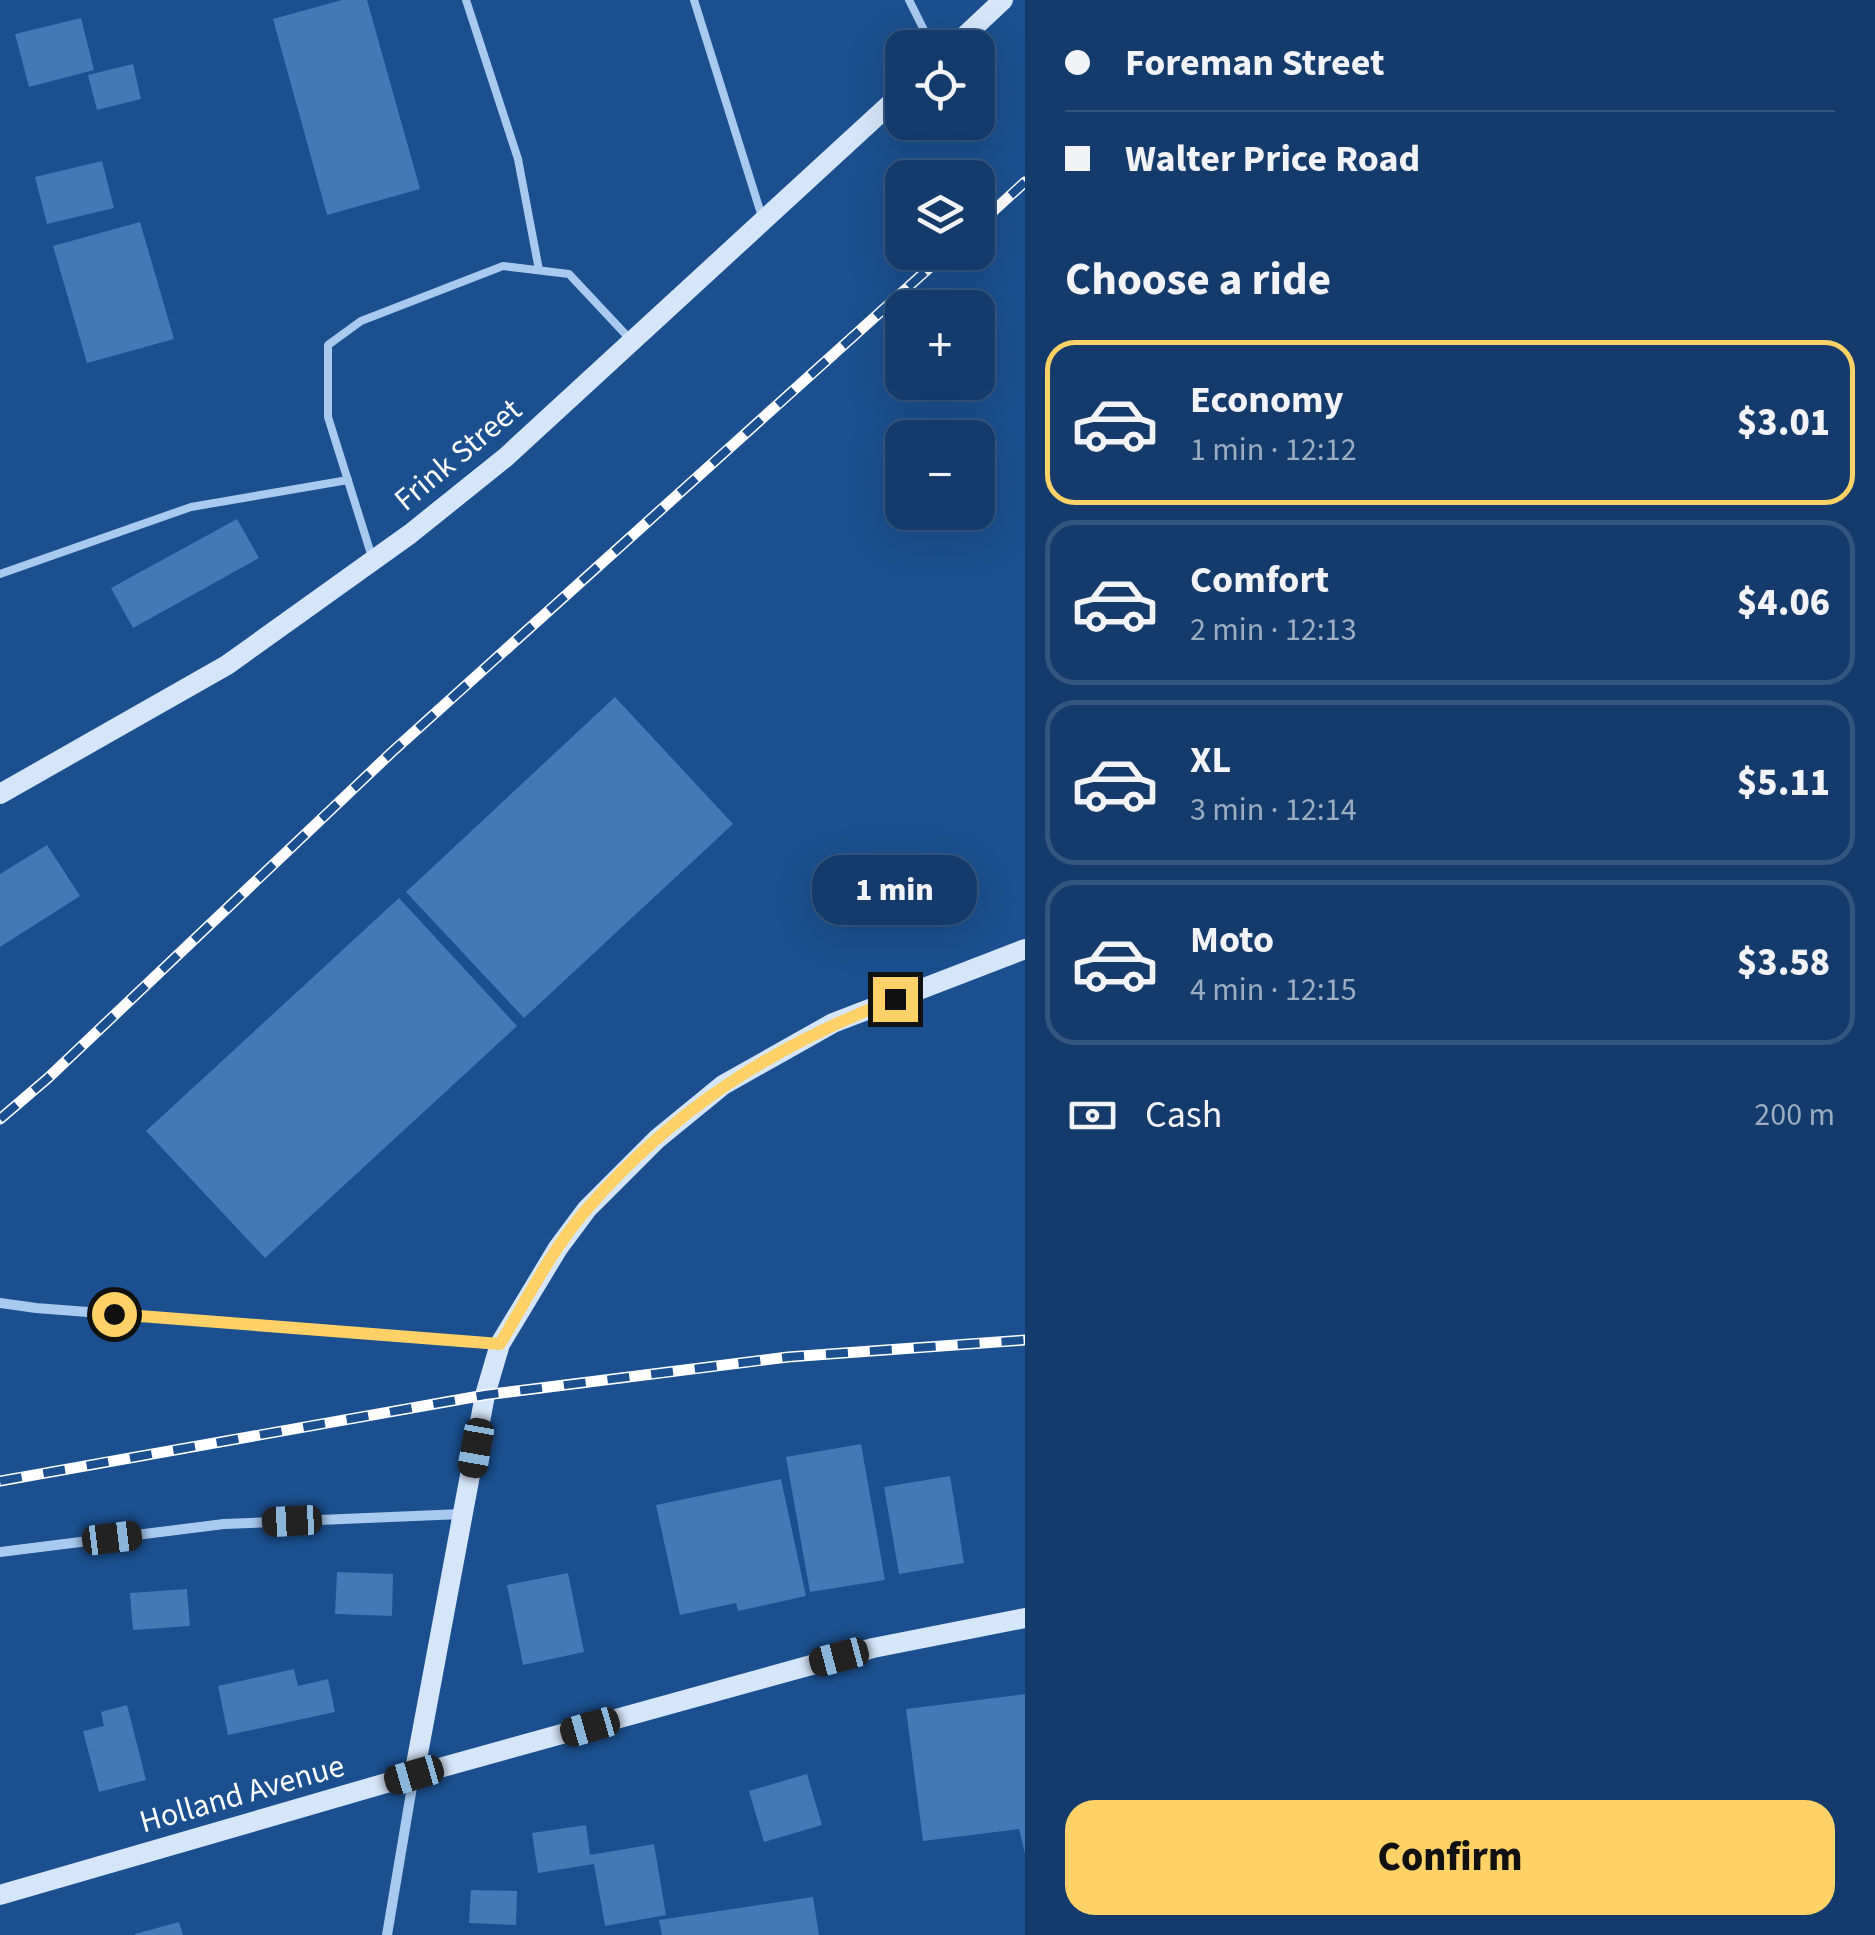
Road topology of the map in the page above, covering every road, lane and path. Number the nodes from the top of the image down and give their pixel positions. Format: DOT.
graph roads {
  1 [pos="466,0"];
  2 [pos="694,0"];
  3 [pos="909,0"];
  4 [pos="1003,0"];
  5 [pos="924,30"];
  6 [pos="971,30"];
  7 [pos="885,109"];
  8 [pos="763,221"];
  9 [pos="539,270"];
  10 [pos="632,341"];
  11 [pos="348,480"];
  12 [pos="374,560"];
  13 [pos="0,574"];
  14 [pos="0,794"];
  15 [pos="1025,949"];
  16 [pos="0,1303"];
  17 [pos="500,1344"];
  18 [pos="464,1514"];
  19 [pos="0,1552"];
  20 [pos="1025,1618"];
  21 [pos="414,1775"];
  22 [pos="0,1895"];
  23 [pos="387,1935"];
  1 -- 9 [label="lane"];
  2 -- 8 [label="lane"];
  3 -- 5 [label="lane"];
  4 -- 6 [label="street"];
  7 -- 8 [label="street, Frink Street"];
  8 -- 10 [label="street, Frink Street"];
  9 -- 10 [label="lane"];
  9 -- 11 [label="lane"];
  10 -- 12 [label="street, Frink Street"];
  11 -- 12 [label="lane"];
  11 -- 13 [label="lane"];
  12 -- 14 [label="street, Frink Street"];
  15 -- 17 [label="street"];
  16 -- 17 [label="street"];
  17 -- 18 [label="street"];
  18 -- 19 [label="street"];
  18 -- 21 [label="street"];
  20 -- 21 [label="street, Holland Avenue"];
  21 -- 22 [label="street, Holland Avenue"];
  21 -- 23 [label="street"];
}
